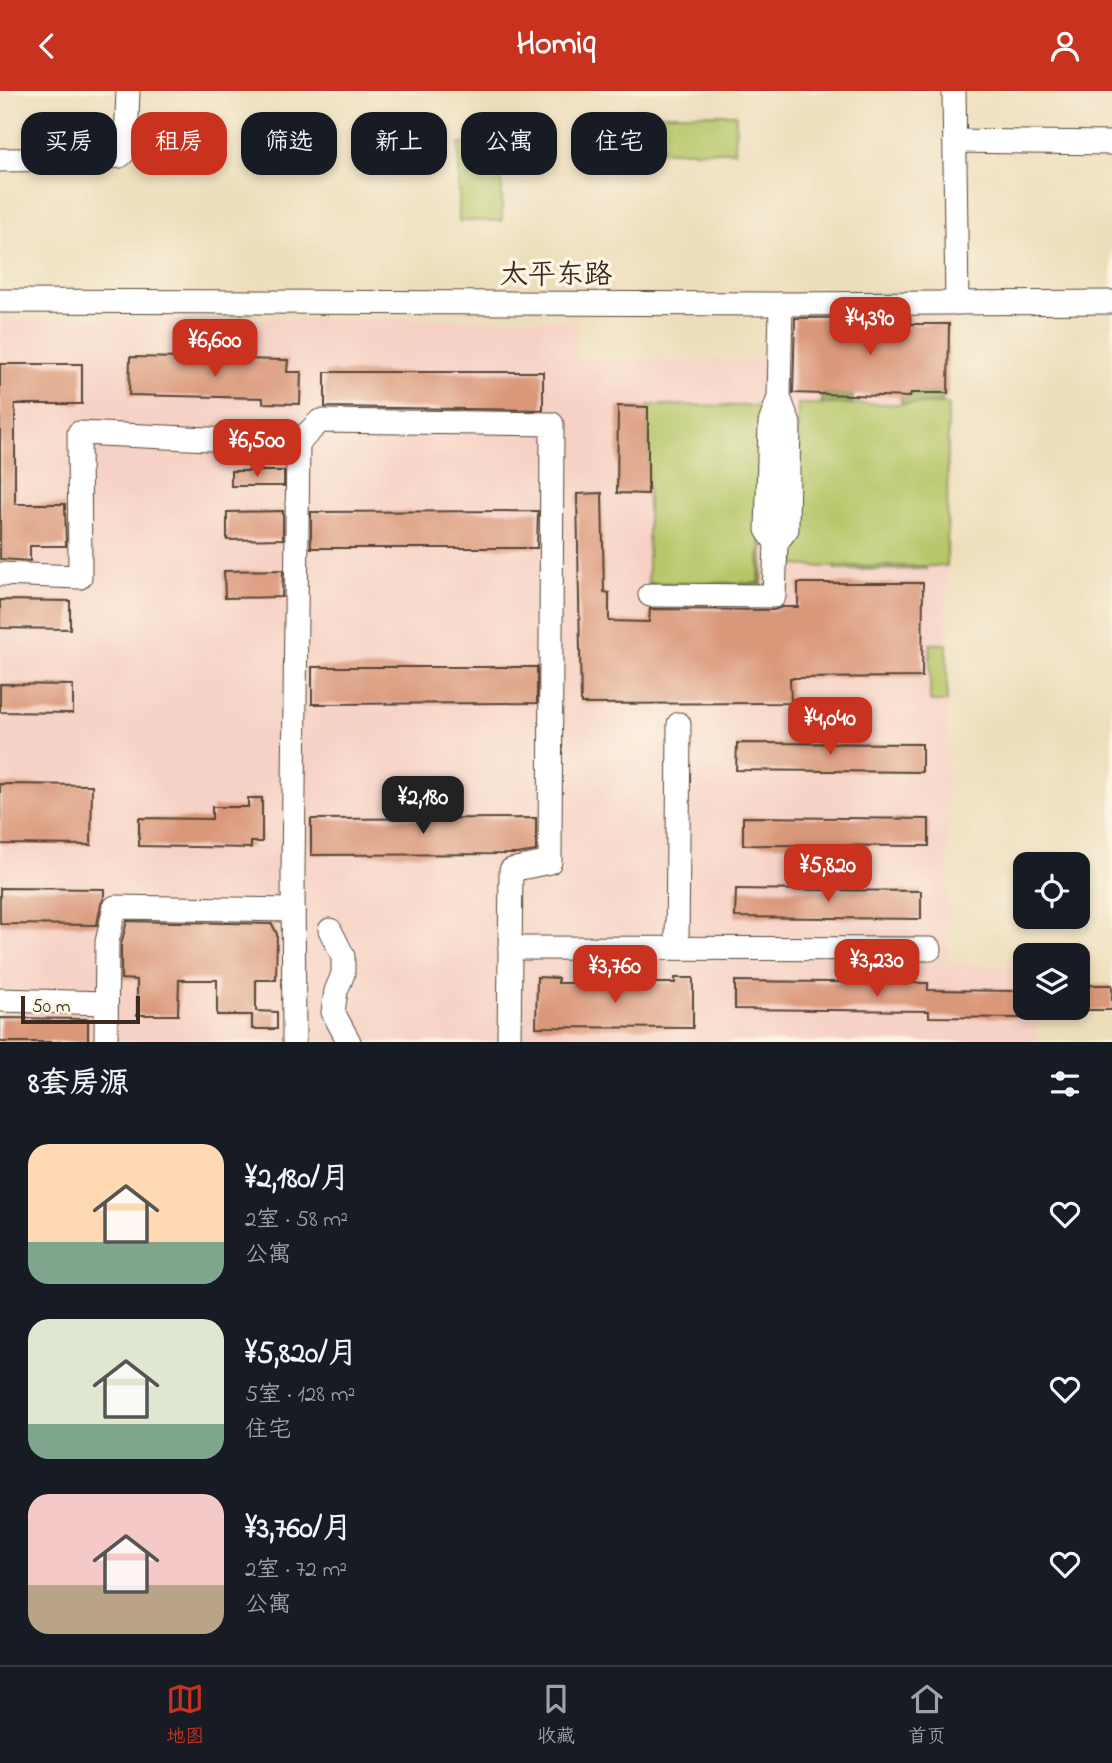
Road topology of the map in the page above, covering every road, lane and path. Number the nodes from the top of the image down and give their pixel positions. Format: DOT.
graph roads {
  1 [pos="128,91"];
  2 [pos="954,91"];
  3 [pos="955,141"];
  4 [pos="1112,143"];
  5 [pos="0,160"];
  6 [pos="0,300"];
  7 [pos="1112,302"];
  8 [pos="957,303"];
  9 [pos="781,304"];
  10 [pos="299,443"];
  11 [pos="0,574"];
  12 [pos="650,595"];
  13 [pos="679,724"];
  14 [pos="293,909"];
  15 [pos="330,930"];
  16 [pos="510,948"];
  17 [pos="677,948"];
  18 [pos="930,949"];
  19 [pos="0,1000"];
  20 [pos="106,1003"];
  21 [pos="106,1042"];
  22 [pos="294,1042"];
  23 [pos="349,1042"];
  24 [pos="509,1042"];
  1 -- 5 [label="street"];
  2 -- 3 [label="street"];
  3 -- 4 [label="street"];
  3 -- 8 [label="street"];
  6 -- 9 [label="street, 太平东路"];
  7 -- 8 [label="street, 太平东路"];
  8 -- 9 [label="street, 太平东路"];
  9 -- 12 [label="street"];
  10 -- 11 [label="street"];
  10 -- 14 [label="street"];
  10 -- 16 [label="street"];
  13 -- 17 [label="street"];
  14 -- 20 [label="street"];
  14 -- 22 [label="street"];
  15 -- 23 [label="street"];
  16 -- 17 [label="street"];
  16 -- 24 [label="street"];
  17 -- 18 [label="street"];
  19 -- 20 [label="street"];
  20 -- 21 [label="street"];
}
